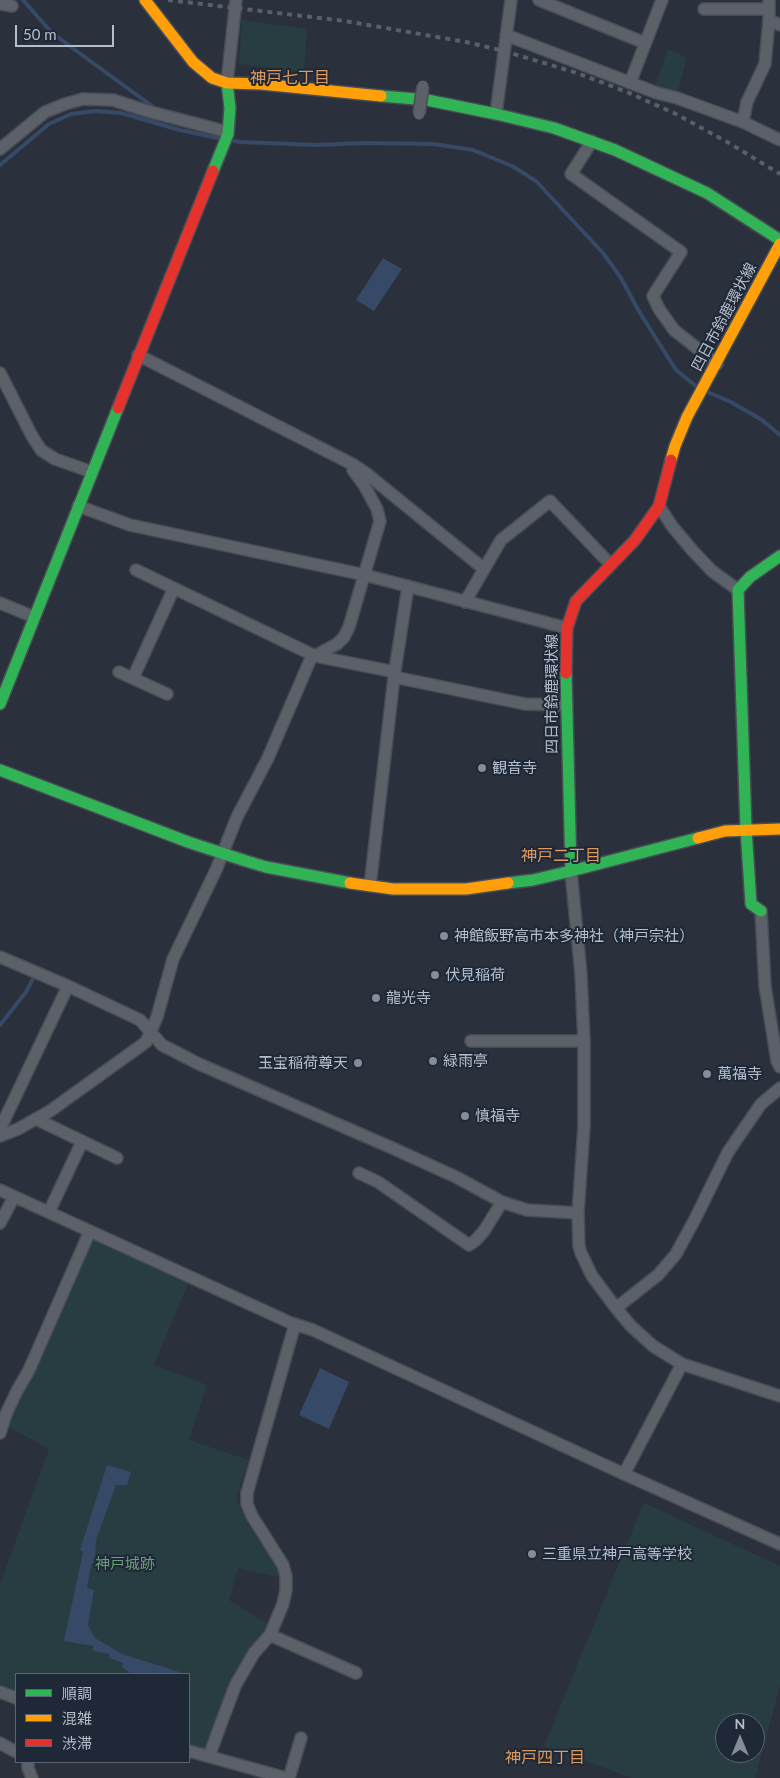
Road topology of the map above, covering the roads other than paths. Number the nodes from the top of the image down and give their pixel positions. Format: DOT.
graph roads {
  1 [pos="145,0"];
  2 [pos="236,0"];
  3 [pos="511,0"];
  4 [pos="539,0"];
  5 [pos="662,0"];
  6 [pos="0,4"];
  7 [pos="12,6"];
  8 [pos="704,9"];
  9 [pos="769,10"];
  10 [pos="780,25"];
  11 [pos="506,35"];
  12 [pos="645,43"];
  13 [pos="227,83"];
  14 [pos="630,83"];
  15 [pos="423,86"];
  16 [pos="419,114"];
  17 [pos="496,114"];
  18 [pos="743,122"];
  19 [pos="228,133"];
  20 [pos="780,140"];
  21 [pos="592,141"];
  22 [pos="0,149"];
  23 [pos="780,240"];
  24 [pos="780,244"];
  25 [pos="138,355"];
  26 [pos="714,369"];
  27 [pos="0,374"];
  28 [pos="354,465"];
  29 [pos="92,472"];
  30 [pos="78,506"];
  31 [pos="659,506"];
  32 [pos="780,556"];
  33 [pos="610,564"];
  34 [pos="484,569"];
  35 [pos="136,570"];
  36 [pos="365,576"];
  37 [pos="408,586"];
  38 [pos="174,588"];
  39 [pos="738,590"];
  40 [pos="465,602"];
  41 [pos="0,603"];
  42 [pos="34,617"];
  43 [pos="566,628"];
  44 [pos="314,656"];
  45 [pos="119,672"];
  46 [pos="394,674"];
  47 [pos="133,678"];
  48 [pos="167,694"];
  49 [pos="0,704"];
  50 [pos="567,705"];
  51 [pos="0,770"];
  52 [pos="780,829"];
  53 [pos="746,830"];
  54 [pos="223,853"];
  55 [pos="571,871"];
  56 [pos="370,886"];
  57 [pos="0,957"];
  58 [pos="68,986"];
  59 [pos="774,1008"];
  60 [pos="150,1033"];
  61 [pos="471,1041"];
  62 [pos="584,1041"];
  63 [pos="780,1067"];
  64 [pos="780,1088"];
  65 [pos="36,1119"];
  66 [pos="0,1129"];
  67 [pos="0,1136"];
  68 [pos="82,1142"];
  69 [pos="117,1158"];
  70 [pos="359,1173"];
  71 [pos="0,1190"];
  72 [pos="14,1196"];
  73 [pos="502,1202"];
  74 [pos="50,1212"];
  75 [pos="578,1214"];
  76 [pos="0,1223"];
  77 [pos="90,1231"];
  78 [pos="616,1308"];
  79 [pos="295,1324"];
  80 [pos="682,1364"];
  81 [pos="780,1396"];
  82 [pos="0,1433"];
  83 [pos="624,1474"];
  84 [pos="780,1544"];
  85 [pos="270,1635"];
  86 [pos="356,1673"];
  87 [pos="0,1692"];
  88 [pos="15,1698"];
  89 [pos="301,1738"];
  90 [pos="0,1743"];
  91 [pos="15,1751"];
  92 [pos="190,1751"];
  93 [pos="209,1756"];
  94 [pos="287,1778"];
  1 -- 13 [label="street"];
  2 -- 13 [label="street"];
  3 -- 11 [label="street"];
  4 -- 12 [label="street"];
  5 -- 12 [label="street"];
  6 -- 7 [label="street"];
  8 -- 9 [label="street"];
  9 -- 10 [label="street"];
  9 -- 18 [label="street"];
  11 -- 14 [label="street"];
  11 -- 17 [label="street"];
  12 -- 14 [label="street"];
  13 -- 17 [label="street"];
  13 -- 19 [label="street"];
  14 -- 18 [label="street"];
  15 -- 16 [label="street, bridge"];
  17 -- 21 [label="street"];
  18 -- 20 [label="street"];
  19 -- 22 [label="street"];
  19 -- 25 [label="street"];
  21 -- 23 [label="street"];
  21 -- 26 [label="street"];
  24 -- 26 [label="street, 四日市鈴鹿環状線"];
  25 -- 28 [label="street"];
  25 -- 29 [label="street"];
  26 -- 31 [label="street, 四日市鈴鹿環状線"];
  27 -- 29 [label="street"];
  28 -- 34 [label="street"];
  28 -- 36 [label="street"];
  29 -- 30 [label="street"];
  30 -- 36 [label="street"];
  30 -- 42 [label="street"];
  31 -- 33 [label="street, 四日市鈴鹿環状線"];
  31 -- 39 [label="street"];
  32 -- 39 [label="street"];
  33 -- 34 [label="street"];
  33 -- 43 [label="street, 四日市鈴鹿環状線"];
  34 -- 40 [label="street"];
  35 -- 38 [label="street"];
  36 -- 37 [label="street"];
  36 -- 44 [label="street"];
  37 -- 40 [label="street"];
  37 -- 46 [label="street"];
  38 -- 44 [label="street"];
  38 -- 47 [label="street"];
  39 -- 53 [label="street"];
  40 -- 43 [label="street"];
  41 -- 42 [label="street"];
  42 -- 49 [label="street"];
  43 -- 50 [label="street, 四日市鈴鹿環状線"];
  44 -- 46 [label="street"];
  44 -- 54 [label="street"];
  45 -- 47 [label="street"];
  46 -- 50 [label="street"];
  46 -- 56 [label="street"];
  47 -- 48 [label="street"];
  50 -- 55 [label="street, 四日市鈴鹿環状線"];
  51 -- 54 [label="street"];
  52 -- 53 [label="street"];
  53 -- 55 [label="street"];
  53 -- 59 [label="street"];
  54 -- 56 [label="street"];
  54 -- 60 [label="street"];
  55 -- 56 [label="street"];
  55 -- 62 [label="street"];
  57 -- 58 [label="street"];
  58 -- 60 [label="street"];
  58 -- 66 [label="street"];
  59 -- 63 [label="street"];
  60 -- 65 [label="street"];
  60 -- 73 [label="street"];
  61 -- 62 [label="street"];
  62 -- 75 [label="street"];
  64 -- 78 [label="street"];
  65 -- 67 [label="street"];
  65 -- 68 [label="street"];
  68 -- 69 [label="street"];
  68 -- 74 [label="street"];
  70 -- 73 [label="street"];
  71 -- 72 [label="street"];
  72 -- 74 [label="street"];
  72 -- 76 [label="street"];
  73 -- 75 [label="street"];
  74 -- 77 [label="street"];
  75 -- 78 [label="street"];
  77 -- 79 [label="street"];
  77 -- 82 [label="street"];
  78 -- 80 [label="street"];
  79 -- 83 [label="street"];
  79 -- 85 [label="street"];
  80 -- 81 [label="street"];
  80 -- 83 [label="street"];
  83 -- 84 [label="street"];
  85 -- 86 [label="street"];
  85 -- 93 [label="street"];
  87 -- 88 [label="street"];
  89 -- 94 [label="street"];
  90 -- 91 [label="street"];
  92 -- 93 [label="street"];
  93 -- 94 [label="street"];
}
